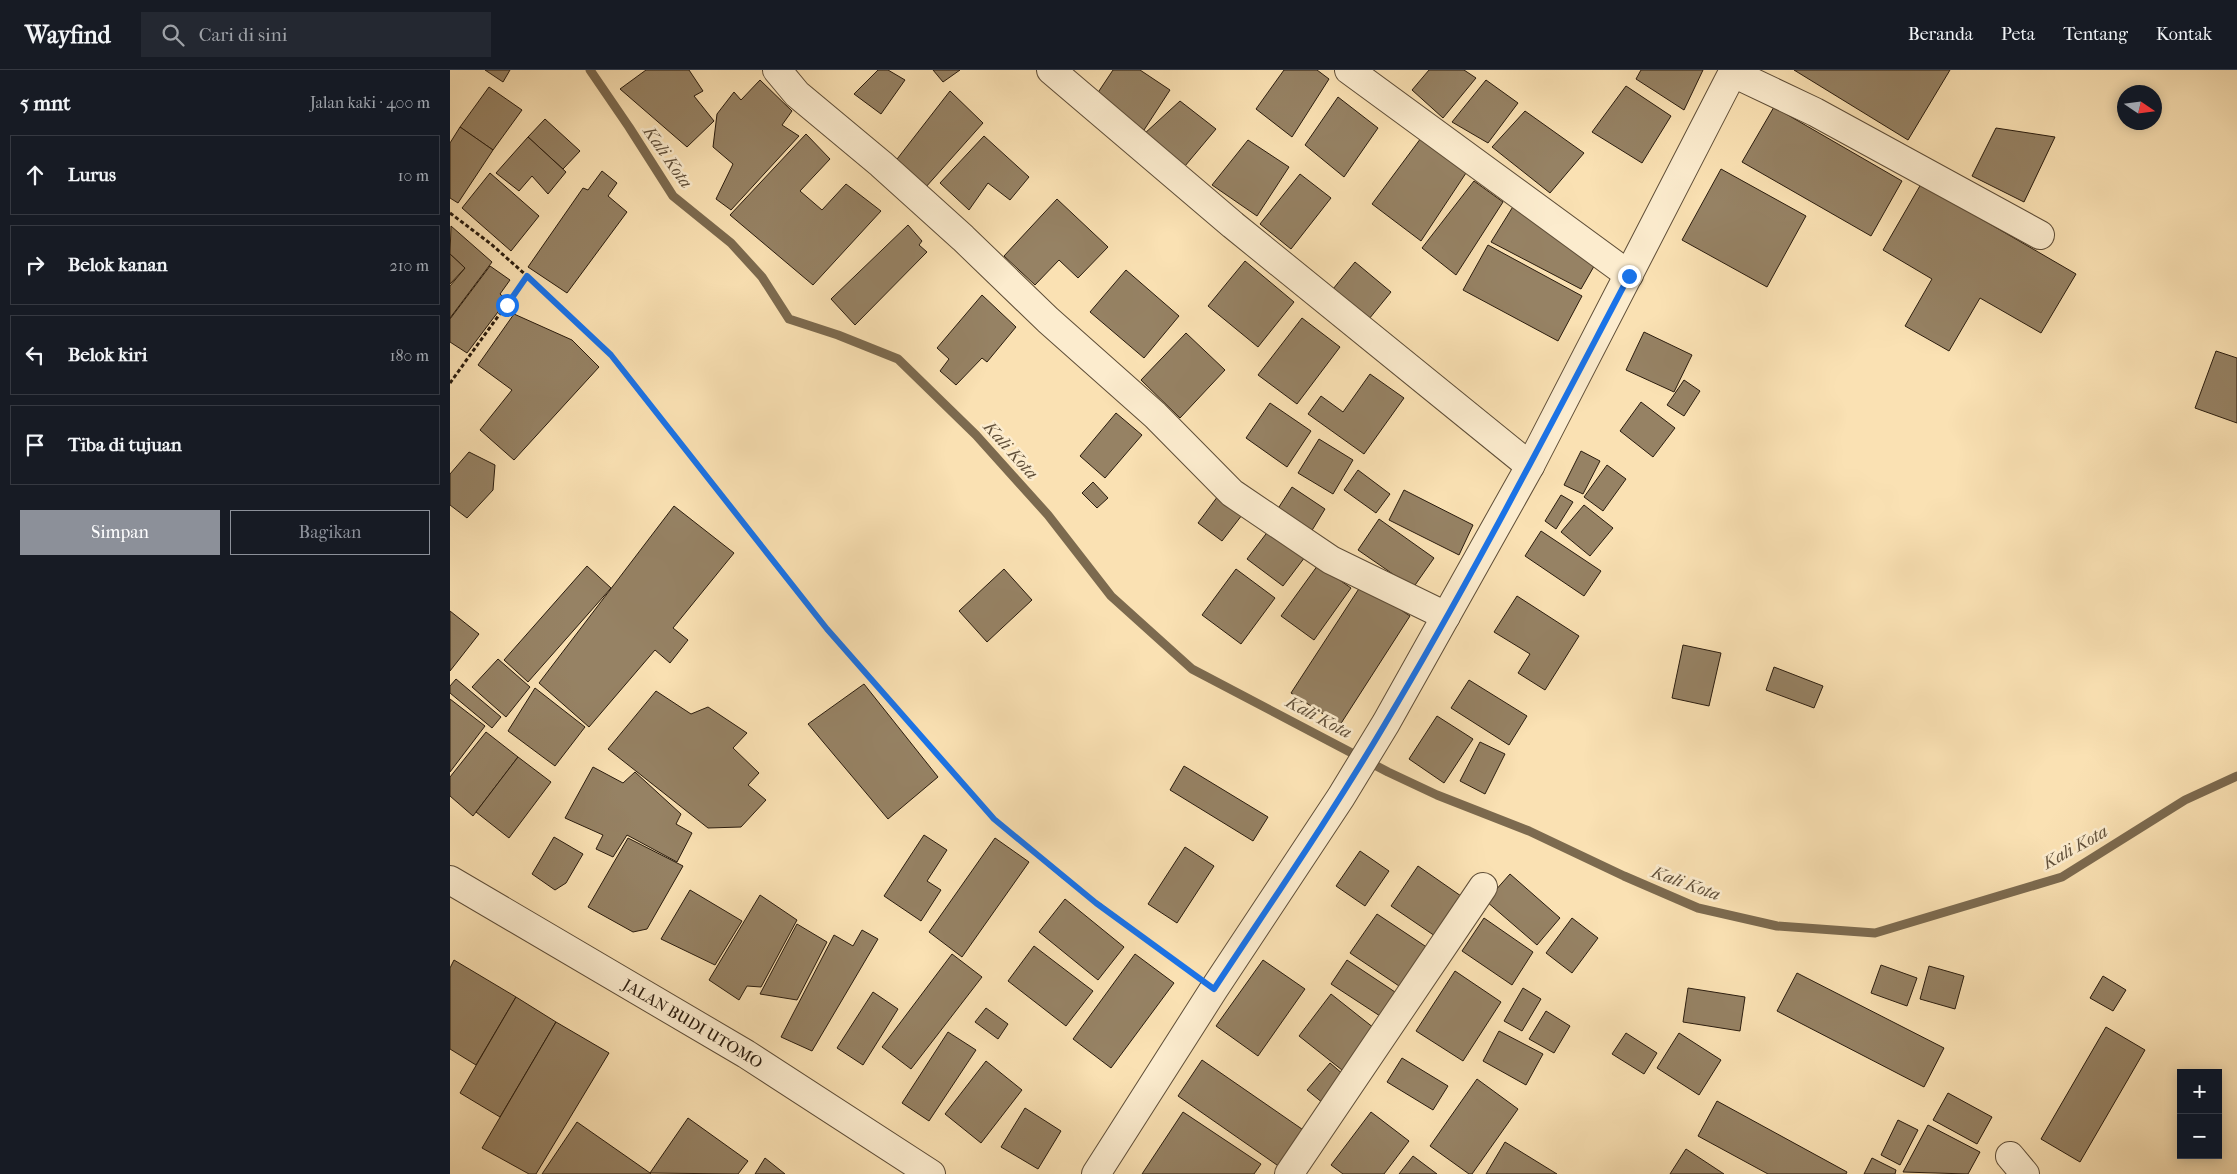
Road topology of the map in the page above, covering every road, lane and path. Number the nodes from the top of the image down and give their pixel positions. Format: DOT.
graph roads {
  1 [pos="777,70"];
  2 [pos="1051,70"];
  3 [pos="1349,70"];
  4 [pos="1734,71"];
  5 [pos="450,213"];
  6 [pos="2040,235"];
  7 [pos="527,276"];
  8 [pos="1629,276"];
  9 [pos="450,383"];
  10 [pos="1530,466"];
  11 [pos="1446,616"];
  12 [pos="450,880"];
  13 [pos="1483,887"];
  14 [pos="1214,989"];
  15 [pos="931,1174"];
  16 [pos="1096,1174"];
  17 [pos="1289,1174"];
  1 -- 11 [label="street"];
  2 -- 10 [label="street"];
  3 -- 8 [label="street"];
  4 -- 6 [label="street"];
  4 -- 8 [label="street"];
  5 -- 7 [label="path"];
  7 -- 9 [label="path"];
  7 -- 14 [label="path"];
  8 -- 10 [label="street"];
  10 -- 11 [label="street"];
  11 -- 14 [label="street"];
  12 -- 15 [label="street, JALAN BUDI UTOMO"];
  13 -- 17 [label="street"];
  14 -- 16 [label="street"];
}
